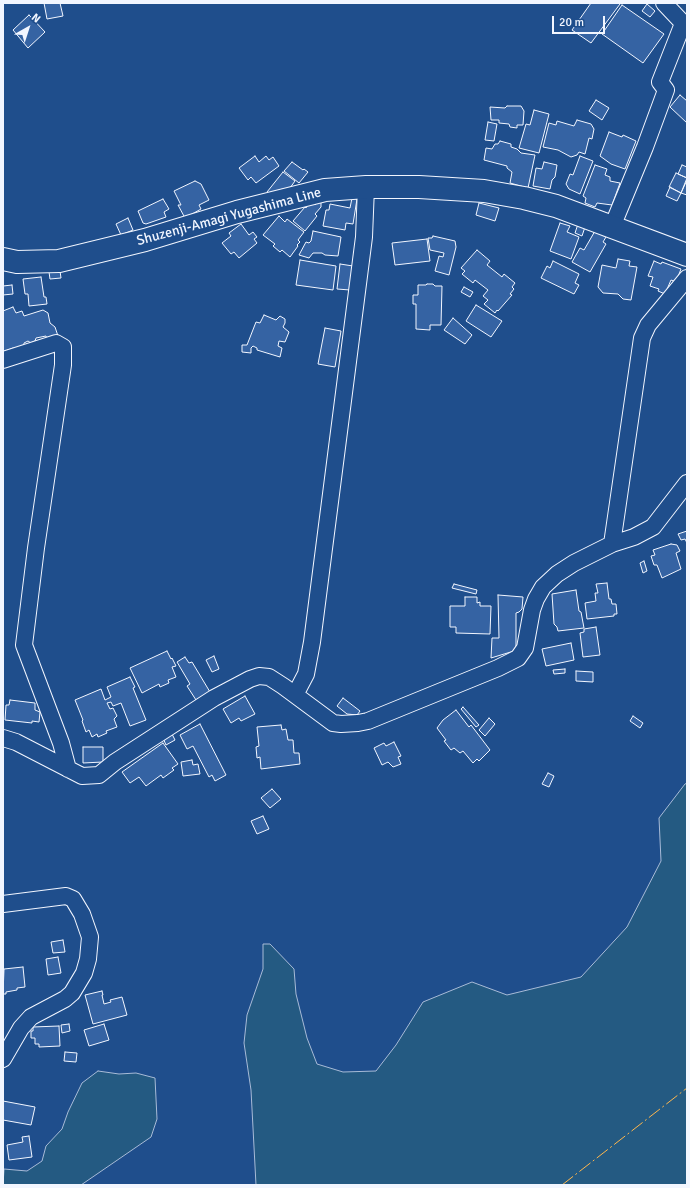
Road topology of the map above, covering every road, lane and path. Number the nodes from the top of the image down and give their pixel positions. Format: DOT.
graph roads {
  1 [pos="664,3"];
  2 [pos="366,187"];
  3 [pos="612,227"];
  4 [pos="687,255"];
  5 [pos="3,259"];
  6 [pos="687,278"];
  7 [pos="3,360"];
  8 [pos="687,483"];
  9 [pos="612,544"];
  10 [pos="295,695"];
  11 [pos="3,738"];
  12 [pos="68,769"];
  13 [pos="3,904"];
  14 [pos="3,1059"];
  1 -- 3 [label="street"];
  2 -- 3 [label="main road, Shuzenji-Amagi Yugashima Line"];
  2 -- 5 [label="main road, Shuzenji-Amagi Yugashima Line"];
  2 -- 10 [label="street"];
  3 -- 4 [label="main road, Shuzenji-Amagi Yugashima Line"];
  6 -- 9 [label="street"];
  7 -- 12 [label="street"];
  8 -- 9 [label="street"];
  9 -- 10 [label="street"];
  10 -- 12 [label="street"];
  11 -- 12 [label="street"];
  13 -- 14 [label="street"];
}
